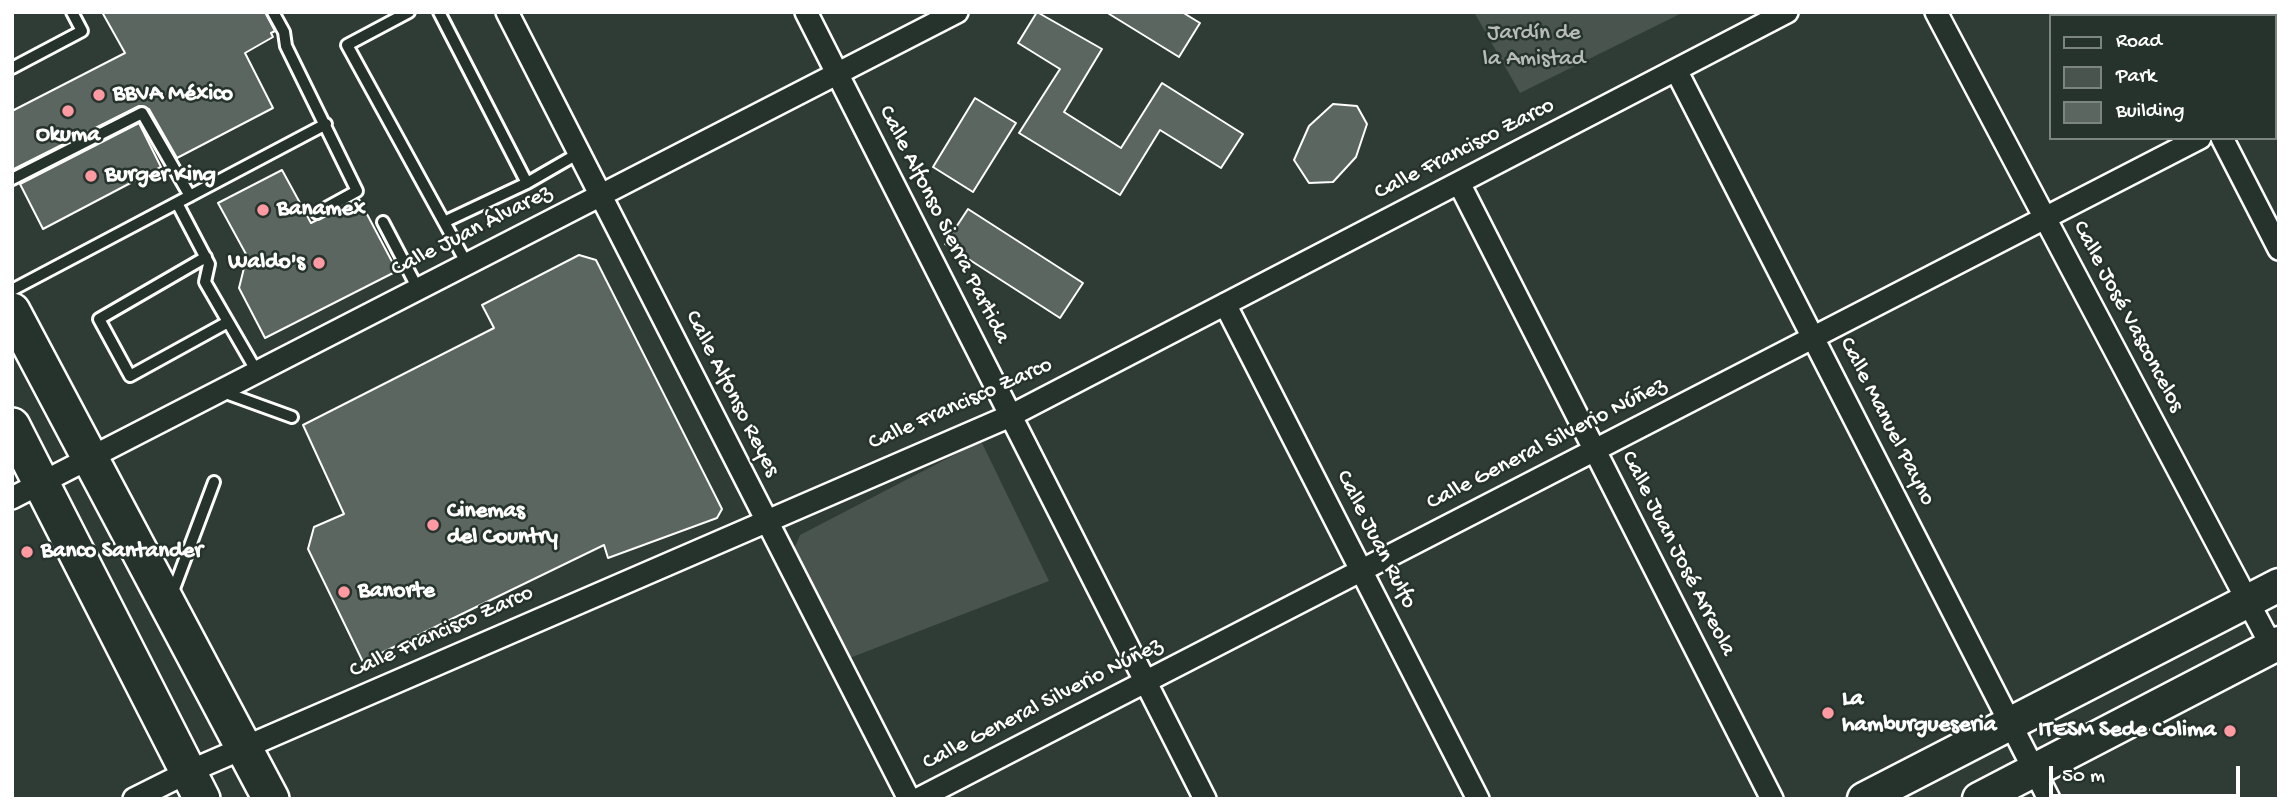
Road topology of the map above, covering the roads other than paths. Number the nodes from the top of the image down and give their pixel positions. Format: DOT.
graph roads {
  1 [pos="72,12"];
  2 [pos="274,12"];
  3 [pos="409,12"];
  4 [pos="439,12"];
  5 [pos="507,12"];
  6 [pos="806,12"];
  7 [pos="957,12"];
  8 [pos="1787,12"];
  9 [pos="1936,12"];
  10 [pos="12,68"];
  11 [pos="1676,70"];
  12 [pos="837,74"];
  13 [pos="326,124"];
  14 [pos="2196,140"];
  15 [pos="2223,140"];
  16 [pos="579,153"];
  17 [pos="12,179"];
  18 [pos="527,183"];
  19 [pos="1459,183"];
  20 [pos="601,195"];
  21 [pos="190,196"];
  22 [pos="177,203"];
  23 [pos="317,213"];
  24 [pos="2043,219"];
  25 [pos="383,222"];
  26 [pos="444,222"];
  27 [pos="2279,249"];
  28 [pos="206,257"];
  29 [pos="467,264"];
  30 [pos="418,289"];
  31 [pos="12,290"];
  32 [pos="1225,304"];
  33 [pos="12,311"];
  34 [pos="228,322"];
  35 [pos="1813,338"];
  36 [pos="257,372"];
  37 [pos="220,391"];
  38 [pos="1010,416"];
  39 [pos="292,417"];
  40 [pos="12,426"];
  41 [pos="1595,450"];
  42 [pos="92,457"];
  43 [pos="214,482"];
  44 [pos="27,490"];
  45 [pos="766,520"];
  46 [pos="1361,570"];
  47 [pos="2279,585"];
  48 [pos="2250,600"];
  49 [pos="168,603"];
  50 [pos="2275,645"];
  51 [pos="1145,682"];
  52 [pos="2010,724"];
  53 [pos="244,748"];
  54 [pos="2034,770"];
  55 [pos="195,785"];
  56 [pos="134,799"];
  57 [pos="271,799"];
  58 [pos="909,799"];
  59 [pos="918,799"];
  60 [pos="1205,799"];
  61 [pos="1478,799"];
  62 [pos="1772,799"];
  63 [pos="1864,799"];
  64 [pos="1979,799"];
  65 [pos="2049,799"];
  1 -- 10 [label="lane"];
  2 -- 13 [label="lane"];
  3 -- 26 [label="lane"];
  4 -- 18 [label="lane"];
  5 -- 16 [label="street, Calle Alfonso Reyes"];
  6 -- 12 [label="street, Calle Alfonso Sierra Partida"];
  7 -- 12 [label="street, Calle Juan Álvarez"];
  8 -- 11 [label="street, Calle Francisco Zarco"];
  9 -- 24 [label="street, Calle José Vasconcelos"];
  11 -- 19 [label="street, Calle Francisco Zarco"];
  11 -- 35 [label="street, Calle Manuel Payno"];
  12 -- 20 [label="street, Calle Juan Álvarez"];
  12 -- 38 [label="street, Calle Alfonso Sierra Partida"];
  13 -- 21 [label="lane"];
  13 -- 23 [label="lane"];
  14 -- 24 [label="street, Calle General Silverio Núñez"];
  15 -- 27 [label="street"];
  16 -- 18 [label="lane"];
  16 -- 20 [label="street, Calle Alfonso Reyes"];
  17 -- 21 [label="lane"];
  18 -- 26 [label="lane"];
  19 -- 32 [label="street, Calle Francisco Zarco"];
  19 -- 41 [label="street, Calle Juan José Arreola"];
  20 -- 29 [label="street, Calle Juan Álvarez"];
  20 -- 45 [label="street, Calle Alfonso Reyes"];
  21 -- 22 [label="lane"];
  22 -- 28 [label="lane"];
  22 -- 31 [label="lane"];
  24 -- 35 [label="street, Calle General Silverio Núñez"];
  24 -- 48 [label="street, Calle José Vasconcelos"];
  25 -- 30 [label="lane"];
  26 -- 29 [label="lane"];
  28 -- 34 [label="lane"];
  28 -- 34 [label="lane"];
  29 -- 30 [label="street, Calle Juan Álvarez"];
  30 -- 36 [label="street, Calle Juan Álvarez"];
  32 -- 38 [label="street, Calle Francisco Zarco"];
  32 -- 46 [label="street, Calle Juan Rulfo"];
  33 -- 42 [label="main road"];
  34 -- 36 [label="lane"];
  35 -- 41 [label="street, Calle General Silverio Núñez"];
  35 -- 52 [label="street, Calle Manuel Payno"];
  36 -- 37 [label="street, Calle Juan Álvarez"];
  37 -- 39 [label="lane"];
  37 -- 42 [label="street, Calle Juan Álvarez"];
  38 -- 45 [label="street, Calle Francisco Zarco"];
  38 -- 51 [label="street, Calle Alfonso Sierra Partida"];
  40 -- 44 [label="main road"];
  41 -- 46 [label="street, Calle General Silverio Núñez"];
  41 -- 62 [label="street, Calle Juan José Arreola"];
  42 -- 44 [label="street, Calle Juan Álvarez"];
  42 -- 49 [label="main road"];
  43 -- 49 [label="lane"];
  44 -- 55 [label="main road"];
  45 -- 53 [label="street, Calle Francisco Zarco"];
  45 -- 58 [label="street, Calle Alfonso Reyes"];
  46 -- 51 [label="street, Calle General Silverio Núñez"];
  46 -- 61 [label="street, Calle Juan Rulfo"];
  47 -- 48 [label="main road"];
  48 -- 50 [label="street, Calle José Vasconcelos"];
  48 -- 52 [label="main road"];
  49 -- 53 [label="main road"];
  50 -- 54 [label="main road"];
  51 -- 59 [label="street, Calle General Silverio Núñez"];
  51 -- 60 [label="street, Calle Alfonso Sierra Partida"];
  52 -- 54 [label="street, Calle Manuel Payno"];
  52 -- 63 [label="main road"];
  53 -- 55 [label="street, Calle Francisco Zarco"];
  53 -- 57 [label="main road"];
  54 -- 64 [label="main road"];
  54 -- 65 [label="street, Calle Manuel Payno"];
  55 -- 56 [label="street, Calle Francisco Zarco"];
}
